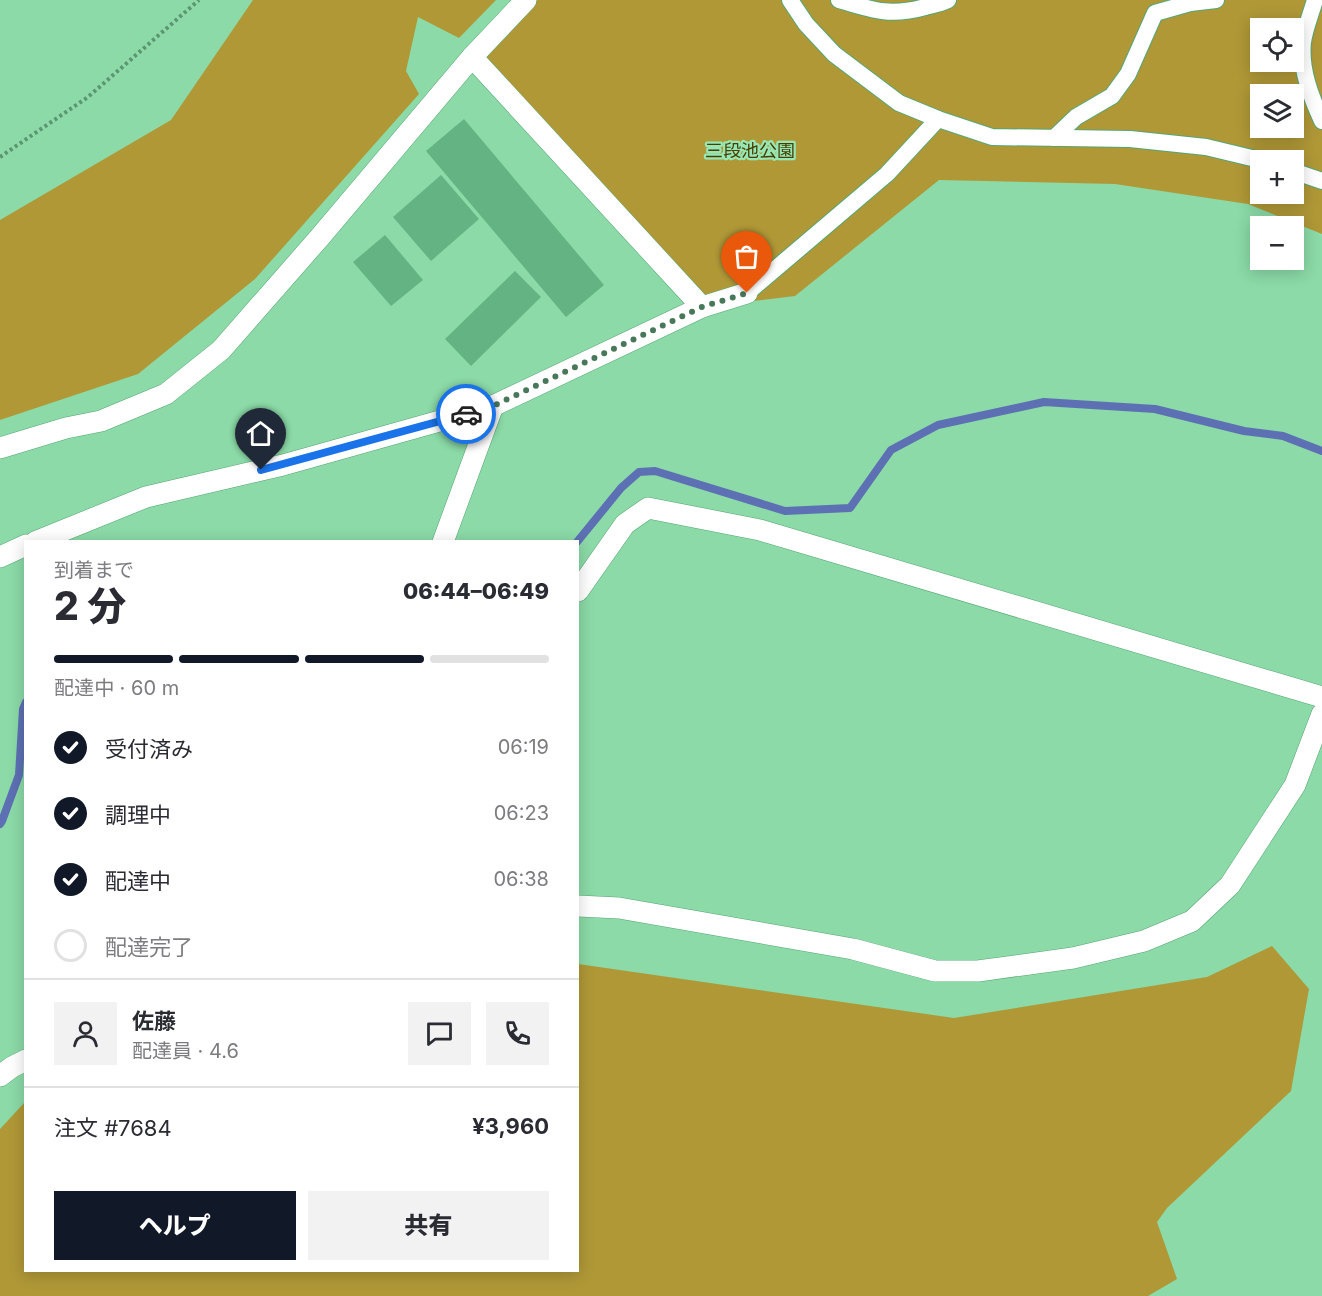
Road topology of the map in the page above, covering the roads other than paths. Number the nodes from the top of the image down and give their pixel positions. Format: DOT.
graph roads {
  1 [pos="526,0"];
  2 [pos="790,0"];
  3 [pos="839,0"];
  4 [pos="948,0"];
  5 [pos="1215,0"];
  6 [pos="1315,0"];
  7 [pos="1190,2"];
  8 [pos="472,57"];
  9 [pos="938,119"];
  10 [pos="1322,121"];
  11 [pos="1054,138"];
  12 [pos="1250,158"];
  13 [pos="1304,175"];
  14 [pos="1322,181"];
  15 [pos="747,293"];
  16 [pos="702,307"];
  17 [pos="493,406"];
  18 [pos="0,448"];
  19 [pos="39,540"];
  20 [pos="444,540"];
  21 [pos="24,546"];
  22 [pos="0,556"];
  23 [pos="579,590"];
  24 [pos="1322,697"];
  25 [pos="1322,714"];
  26 [pos="579,906"];
  27 [pos="24,1061"];
  28 [pos="0,1076"];
  1 -- 8 [label="street"];
  2 -- 9 [label="street"];
  3 -- 4 [label="street"];
  5 -- 7 [label="street"];
  6 -- 10 [label="street"];
  7 -- 11 [label="street"];
  8 -- 16 [label="street"];
  8 -- 18 [label="street"];
  9 -- 11 [label="street"];
  9 -- 15 [label="street"];
  11 -- 12 [label="street"];
  13 -- 14 [label="street"];
  15 -- 16 [label="street"];
  16 -- 17 [label="street"];
  17 -- 19 [label="street"];
  17 -- 20 [label="street"];
  21 -- 22 [label="street"];
  23 -- 24 [label="street"];
  25 -- 26 [label="street"];
  27 -- 28 [label="street"];
}
